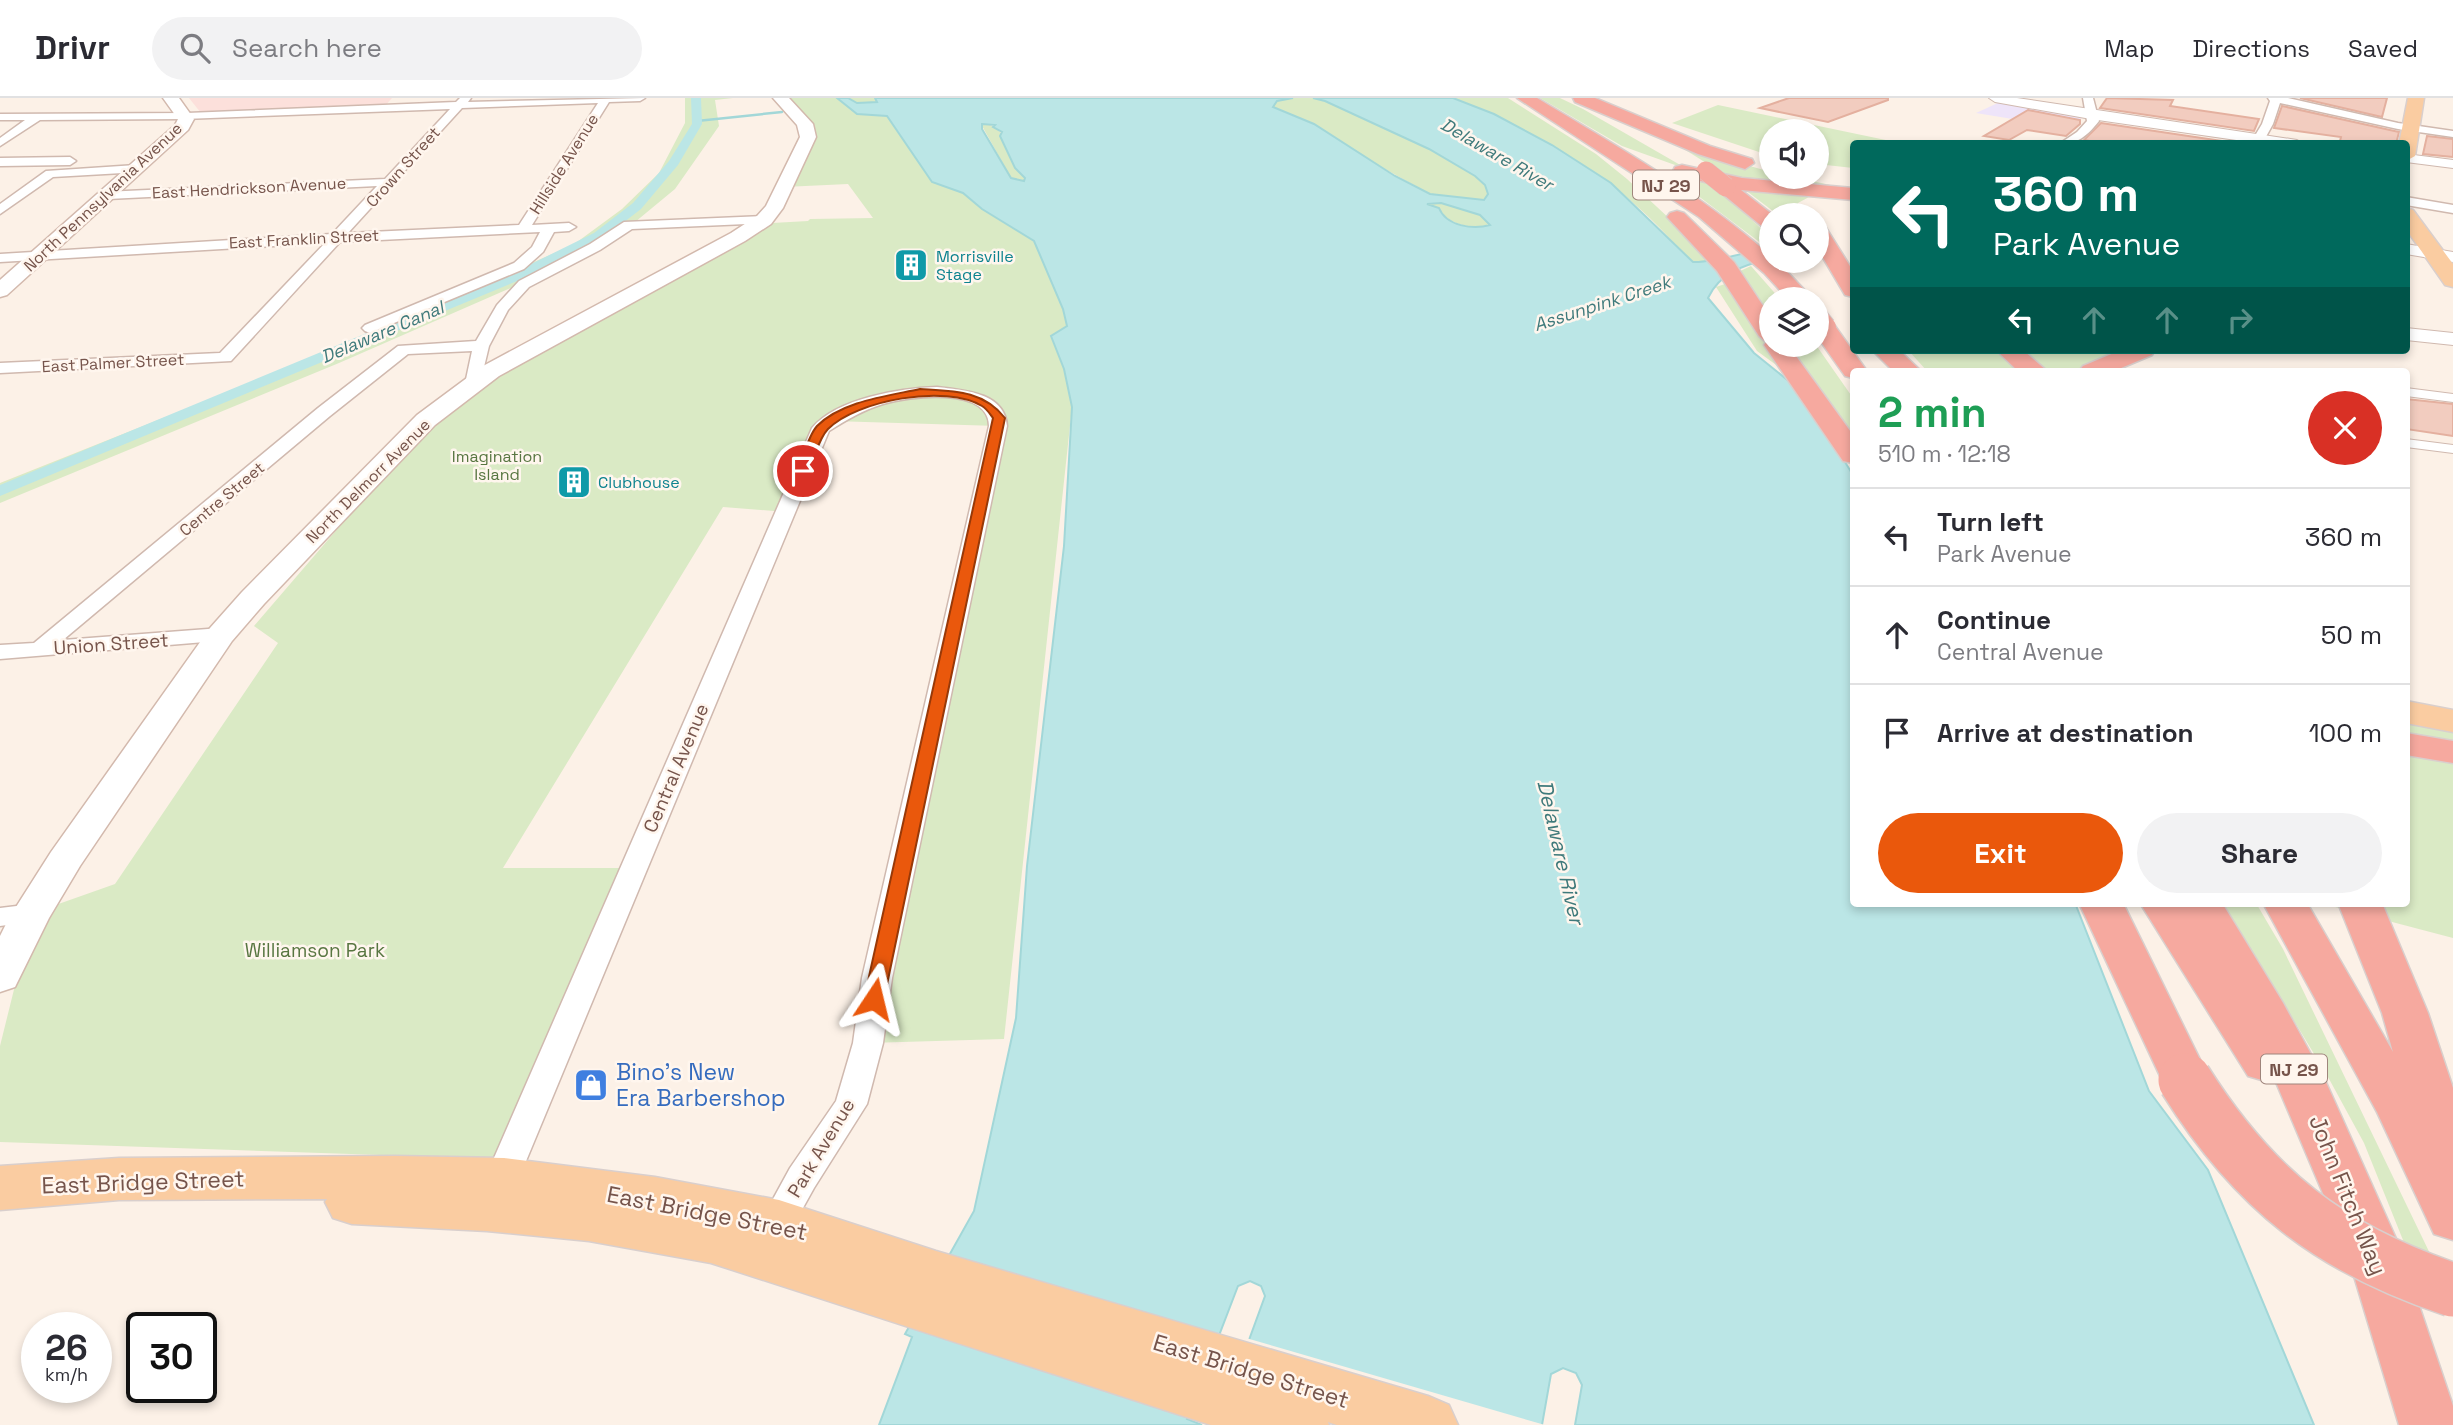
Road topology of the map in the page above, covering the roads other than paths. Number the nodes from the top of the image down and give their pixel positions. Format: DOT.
graph roads {
  1 [pos="171,98"];
  2 [pos="639,98"];
  3 [pos="781,98"];
  4 [pos="1525,98"];
  5 [pos="1572,98"];
  6 [pos="1581,98"];
  7 [pos="1995,98"];
  8 [pos="2088,98"];
  9 [pos="2273,98"];
  10 [pos="2307,98"];
  11 [pos="606,99"];
  12 [pos="463,102"];
  13 [pos="2361,105"];
  14 [pos="2411,112"];
  15 [pos="183,115"];
  16 [pos="38,116"];
  17 [pos="2091,116"];
  18 [pos="0,117"];
  19 [pos="1564,122"];
  20 [pos="2453,134"];
  21 [pos="3,140"];
  22 [pos="2069,140"];
  23 [pos="2251,140"];
  24 [pos="2259,140"];
  25 [pos="2408,140"];
  26 [pos="1596,141"];
  27 [pos="2410,158"];
  28 [pos="85,160"];
  29 [pos="0,162"];
  30 [pos="142,164"];
  31 [pos="2453,164"];
  32 [pos="1759,166"];
  33 [pos="68,172"];
  34 [pos="390,181"];
  35 [pos="1829,183"];
  36 [pos="1850,187"];
  37 [pos="107,195"];
  38 [pos="1850,197"];
  39 [pos="1850,197"];
  40 [pos="2410,202"];
  41 [pos="1815,203"];
  42 [pos="2453,209"];
  43 [pos="0,210"];
  44 [pos="1759,214"];
  45 [pos="2410,218"];
  46 [pos="764,220"];
  47 [pos="569,227"];
  48 [pos="550,228"];
  49 [pos="523,229"];
  50 [pos="338,238"];
  51 [pos="2410,250"];
  52 [pos="40,255"];
  53 [pos="2443,255"];
  54 [pos="0,258"];
  55 [pos="1829,266"];
  56 [pos="1828,273"];
  57 [pos="2453,280"];
  58 [pos="1791,287"];
  59 [pos="1850,287"];
  60 [pos="0,291"];
  61 [pos="1759,317"];
  62 [pos="1831,319"];
  63 [pos="370,328"];
  64 [pos="2410,335"];
  65 [pos="2453,340"];
  66 [pos="481,346"];
  67 [pos="1886,354"];
  68 [pos="1888,354"];
  69 [pos="2013,354"];
  70 [pos="2133,354"];
  71 [pos="1786,357"];
  72 [pos="225,358"];
  73 [pos="0,368"];
  74 [pos="1853,368"];
  75 [pos="1897,368"];
  76 [pos="1904,368"];
  77 [pos="2030,368"];
  78 [pos="2099,368"];
  79 [pos="472,384"];
  80 [pos="925,392"];
  81 [pos="2410,393"];
  82 [pos="2453,398"];
  83 [pos="2410,444"];
  84 [pos="2453,449"];
  85 [pos="1850,451"];
  86 [pos="221,635"];
  87 [pos="40,649"];
  88 [pos="0,652"];
  89 [pos="2410,713"];
  90 [pos="2453,721"];
  91 [pos="2410,745"];
  92 [pos="2453,752"];
  93 [pos="2410,753"];
  94 [pos="2453,758"];
  95 [pos="2104,907"];
  96 [pos="2165,907"];
  97 [pos="2202,907"];
  98 [pos="2287,907"];
  99 [pos="2362,907"];
  100 [pos="33,913"];
  101 [pos="0,917"];
  102 [pos="0,977"];
  103 [pos="2453,1167"];
  104 [pos="0,1188"];
  105 [pos="495,1194"];
  106 [pos="0,1195"];
  107 [pos="2453,1218"];
  108 [pos="768,1238"];
  109 [pos="2371,1243"];
  110 [pos="927,1290"];
  111 [pos="2453,1290"];
  112 [pos="1299,1425"];
  113 [pos="1428,1425"];
  114 [pos="2429,1425"];
  1 -- 15 [label="main road, North Pennsylvania Avenue"];
  2 -- 11 [label="street"];
  3 -- 46 [label="main road, North Delmorr Avenue"];
  4 -- 19 [label="highway, NJ 29"];
  5 -- 44 [label="highway, NJ 29, bridge"];
  6 -- 32 [label="highway"];
  7 -- 17 [label="street"];
  8 -- 17 [label="street"];
  9 -- 14 [label="street"];
  9 -- 24 [label="street"];
  10 -- 13 [label="street"];
  11 -- 12 [label="street"];
  11 -- 49 [label="street, Hillside Avenue"];
  12 -- 15 [label="street"];
  12 -- 34 [label="street, Crown Street"];
  14 -- 20 [label="street"];
  14 -- 25 [label="main road"];
  15 -- 16 [label="street"];
  15 -- 30 [label="main road, North Pennsylvania Avenue"];
  16 -- 18 [label="street"];
  16 -- 21 [label="street"];
  17 -- 22 [label="street"];
  17 -- 23 [label="street"];
  19 -- 26 [label="highway, NJ 29"];
  19 -- 38 [label="highway"];
  26 -- 58 [label="highway, NJ 29"];
  26 -- 61 [label="highway"];
  27 -- 31 [label="street"];
  28 -- 29 [label="street"];
  28 -- 30 [label="street"];
  28 -- 33 [label="street"];
  30 -- 33 [label="street"];
  30 -- 37 [label="main road, North Pennsylvania Avenue"];
  33 -- 43 [label="street"];
  34 -- 37 [label="street, East Hendrickson Avenue"];
  34 -- 50 [label="street, Crown Street"];
  35 -- 36 [label="highway"];
  37 -- 52 [label="main road, North Pennsylvania Avenue"];
  39 -- 41 [label="highway"];
  40 -- 42 [label="street"];
  45 -- 53 [label="main road"];
  46 -- 66 [label="street"];
  46 -- 79 [label="main road, North Delmorr Avenue"];
  47 -- 48 [label="street, East Franklin Street"];
  48 -- 49 [label="street, East Franklin Street"];
  48 -- 63 [label="street, Hillside Avenue"];
  49 -- 50 [label="street, East Franklin Street"];
  50 -- 52 [label="street, East Franklin Street"];
  50 -- 72 [label="street, Crown Street"];
  51 -- 53 [label="street"];
  52 -- 54 [label="street, East Franklin Street"];
  52 -- 60 [label="main road, North Pennsylvania Avenue"];
  53 -- 57 [label="main road"];
  55 -- 59 [label="highway"];
  56 -- 62 [label="highway"];
  62 -- 74 [label="highway"];
  64 -- 65 [label="street"];
  66 -- 79 [label="street"];
  66 -- 87 [label="street, Centre Street"];
  67 -- 75 [label="highway"];
  68 -- 76 [label="highway"];
  69 -- 77 [label="highway"];
  70 -- 78 [label="highway"];
  71 -- 85 [label="highway"];
  72 -- 73 [label="street, East Palmer Street"];
  79 -- 86 [label="main road, North Delmorr Avenue"];
  80 -- 105 [label="street, Central Avenue"];
  80 -- 108 [label="street, Park Avenue"];
  81 -- 82 [label="street"];
  83 -- 84 [label="street"];
  86 -- 87 [label="street, Union Street"];
  86 -- 100 [label="main road, North Delmorr Avenue"];
  87 -- 88 [label="street, Union Street"];
  89 -- 90 [label="main road"];
  91 -- 92 [label="highway"];
  93 -- 94 [label="highway"];
  95 -- 111 [label="highway, bridge"];
  96 -- 109 [label="highway"];
  97 -- 109 [label="highway, John Fitch Way / NJ 29"];
  98 -- 107 [label="highway"];
  99 -- 103 [label="highway"];
  100 -- 101 [label="street"];
  100 -- 102 [label="main road, North Delmorr Avenue"];
  104 -- 105 [label="main road, East Bridge Street"];
  105 -- 106 [label="main road, East Bridge Street"];
  105 -- 108 [label="main road, East Bridge Street"];
  108 -- 110 [label="main road, East Bridge Street"];
  109 -- 114 [label="highway, John Fitch Way / NJ 29"];
  110 -- 112 [label="main road, East Bridge Street"];
  110 -- 113 [label="main road, East Bridge Street"];
}
